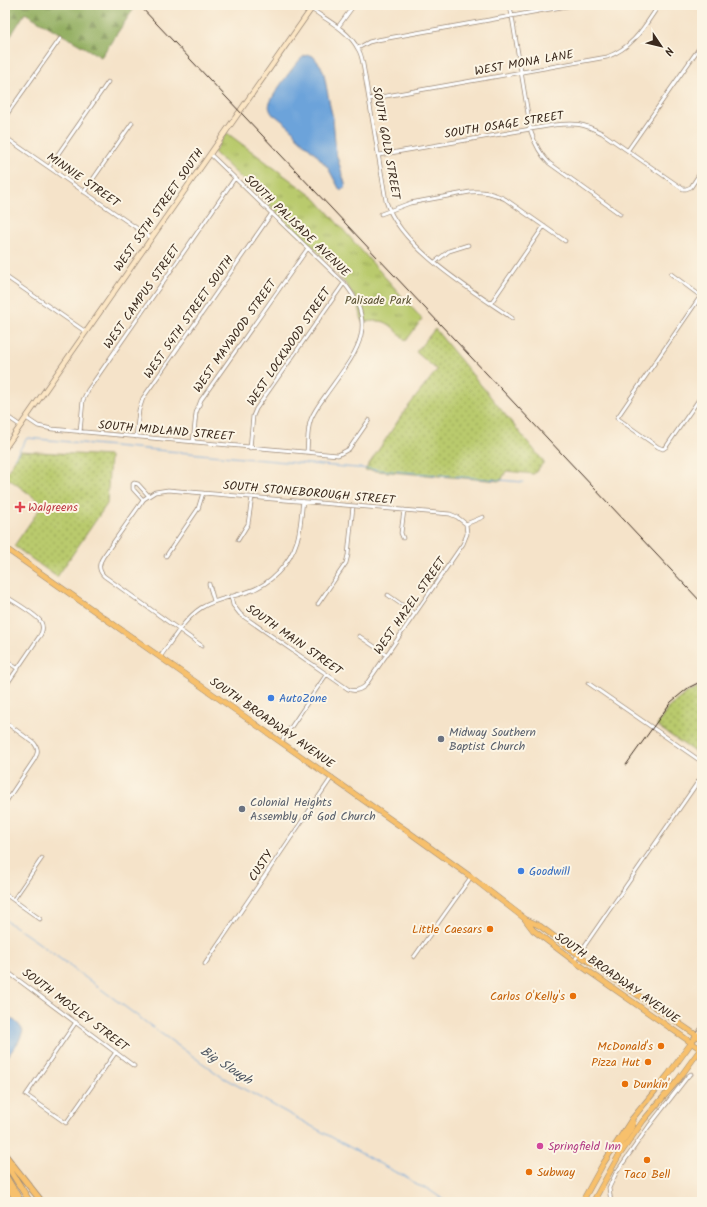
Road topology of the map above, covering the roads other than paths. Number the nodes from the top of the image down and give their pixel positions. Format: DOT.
graph roads {
  1 [pos="354,5"];
  2 [pos="510,5"];
  3 [pos="573,5"];
  4 [pos="659,5"];
  5 [pos="312,7"];
  6 [pos="512,16"];
  7 [pos="338,28"];
  8 [pos="60,39"];
  9 [pos="702,44"];
  10 [pos="358,48"];
  11 [pos="521,73"];
  12 [pos="108,82"];
  13 [pos="369,99"];
  14 [pos="5,117"];
  15 [pos="132,123"];
  16 [pos="531,129"];
  17 [pos="5,137"];
  18 [pos="628,150"];
  19 [pos="210,154"];
  20 [pos="379,155"];
  21 [pos="49,167"];
  22 [pos="702,170"];
  23 [pos="236,178"];
  24 [pos="84,192"];
  25 [pos="389,210"];
  26 [pos="272,213"];
  27 [pos="381,214"];
  28 [pos="620,214"];
  29 [pos="544,226"];
  30 [pos="151,238"];
  31 [pos="565,241"];
  32 [pos="468,245"];
  33 [pos="308,248"];
  34 [pos="435,262"];
  35 [pos="671,274"];
  36 [pos="5,276"];
  37 [pos="344,282"];
  38 [pos="702,296"];
  39 [pos="491,303"];
  40 [pos="512,318"];
  41 [pos="86,332"];
  42 [pos="702,395"];
  43 [pos="5,415"];
  44 [pos="26,418"];
  45 [pos="369,420"];
  46 [pos="21,426"];
  47 [pos="80,432"];
  48 [pos="136,437"];
  49 [pos="193,442"];
  50 [pos="5,448"];
  51 [pos="250,448"];
  52 [pos="307,452"];
  53 [pos="203,492"];
  54 [pos="148,496"];
  55 [pos="252,497"];
  56 [pos="143,500"];
  57 [pos="302,501"];
  58 [pos="353,506"];
  59 [pos="404,510"];
  60 [pos="482,517"];
  61 [pos="466,524"];
  62 [pos="404,538"];
  63 [pos="238,540"];
  64 [pos="5,548"];
  65 [pos="166,556"];
  66 [pos="209,584"];
  67 [pos="388,594"];
  68 [pos="5,596"];
  69 [pos="231,596"];
  70 [pos="214,601"];
  71 [pos="318,604"];
  72 [pos="416,614"];
  73 [pos="180,630"];
  74 [pos="359,636"];
  75 [pos="202,646"];
  76 [pos="387,655"];
  77 [pos="160,657"];
  78 [pos="5,660"];
  79 [pos="18,669"];
  80 [pos="326,675"];
  81 [pos="588,683"];
  82 [pos="5,687"];
  83 [pos="356,691"];
  84 [pos="5,722"];
  85 [pos="281,742"];
  86 [pos="702,762"];
  87 [pos="702,776"];
  88 [pos="332,777"];
  89 [pos="5,803"];
  90 [pos="42,858"];
  91 [pos="470,877"];
  92 [pos="5,894"];
  93 [pos="14,899"];
  94 [pos="524,918"];
  95 [pos="40,919"];
  96 [pos="579,955"];
  97 [pos="414,957"];
  98 [pos="574,962"];
  99 [pos="205,964"];
  100 [pos="5,970"];
  101 [pos="76,1022"];
  102 [pos="702,1029"];
  103 [pos="697,1035"];
  104 [pos="702,1039"];
  105 [pos="691,1042"];
  106 [pos="702,1049"];
  107 [pos="116,1052"];
  108 [pos="134,1066"];
  109 [pos="691,1074"];
  110 [pos="660,1084"];
  111 [pos="632,1119"];
  112 [pos="643,1121"];
  113 [pos="649,1126"];
  114 [pos="5,1155"];
  115 [pos="618,1157"];
  116 [pos="5,1162"];
  117 [pos="5,1175"];
  118 [pos="5,1182"];
  119 [pos="18,1202"];
  120 [pos="21,1202"];
  121 [pos="30,1202"];
  122 [pos="42,1202"];
  123 [pos="583,1202"];
  124 [pos="593,1202"];
  125 [pos="611,1202"];
  1 -- 7 [label="street"];
  2 -- 6 [label="street"];
  3 -- 6 [label="street"];
  4 -- 11 [label="street, WEST MONA LANE"];
  5 -- 7 [label="street, SOUTH GOLD STREET"];
  5 -- 19 [label="street, WEST 55TH STREET SOUTH"];
  6 -- 10 [label="street"];
  6 -- 11 [label="street"];
  7 -- 10 [label="street, SOUTH GOLD STREET"];
  8 -- 14 [label="street"];
  9 -- 18 [label="street"];
  10 -- 13 [label="street, SOUTH GOLD STREET"];
  11 -- 13 [label="street, WEST MONA LANE"];
  11 -- 16 [label="street"];
  12 -- 21 [label="street"];
  13 -- 20 [label="street, SOUTH GOLD STREET"];
  15 -- 24 [label="street"];
  16 -- 18 [label="street, SOUTH OSAGE STREET"];
  16 -- 20 [label="street, SOUTH OSAGE STREET"];
  16 -- 28 [label="street"];
  17 -- 21 [label="street, MINNIE STREET"];
  18 -- 22 [label="street, SOUTH OSAGE STREET"];
  19 -- 23 [label="street, SOUTH PALISADE AVENUE"];
  19 -- 30 [label="street, WEST 55TH STREET SOUTH"];
  20 -- 25 [label="street, SOUTH GOLD STREET"];
  21 -- 24 [label="street, MINNIE STREET"];
  23 -- 26 [label="street, SOUTH PALISADE AVENUE"];
  23 -- 47 [label="street, WEST CAMPUS STREET"];
  24 -- 30 [label="street, MINNIE STREET"];
  25 -- 27 [label="street"];
  25 -- 29 [label="street"];
  25 -- 34 [label="street, SOUTH GOLD STREET"];
  26 -- 33 [label="street, SOUTH PALISADE AVENUE"];
  26 -- 48 [label="street, WEST 54TH STREET SOUTH"];
  29 -- 31 [label="street"];
  29 -- 39 [label="street"];
  30 -- 41 [label="street, WEST 55TH STREET SOUTH"];
  32 -- 34 [label="street"];
  33 -- 37 [label="street, SOUTH PALISADE AVENUE"];
  33 -- 49 [label="street, WEST MAYWOOD STREET"];
  34 -- 39 [label="street, SOUTH GOLD STREET"];
  35 -- 38 [label="street"];
  36 -- 41 [label="street"];
  37 -- 51 [label="street, WEST LOCKWOOD STREET"];
  37 -- 52 [label="street, SOUTH PALISADE AVENUE"];
  38 -- 42 [label="street"];
  39 -- 40 [label="street, SOUTH GOLD STREET"];
  41 -- 44 [label="street, WEST 55TH STREET SOUTH"];
  43 -- 46 [label="street"];
  44 -- 46 [label="street, WEST 55TH STREET SOUTH"];
  44 -- 47 [label="street, SOUTH MIDLAND STREET"];
  45 -- 52 [label="street, SOUTH MIDLAND STREET"];
  46 -- 50 [label="street, WEST 55TH STREET SOUTH"];
  47 -- 48 [label="street, SOUTH MIDLAND STREET"];
  48 -- 49 [label="street, SOUTH MIDLAND STREET"];
  49 -- 51 [label="street, SOUTH MIDLAND STREET"];
  51 -- 52 [label="street, SOUTH MIDLAND STREET"];
  53 -- 54 [label="street, SOUTH STONEBOROUGH STREET"];
  53 -- 55 [label="street, SOUTH STONEBOROUGH STREET"];
  53 -- 65 [label="street"];
  54 -- 56 [label="street"];
  54 -- 56 [label="street"];
  55 -- 57 [label="street, SOUTH STONEBOROUGH STREET"];
  55 -- 63 [label="street"];
  56 -- 73 [label="street"];
  57 -- 58 [label="street, SOUTH STONEBOROUGH STREET"];
  57 -- 69 [label="street"];
  58 -- 59 [label="street, SOUTH STONEBOROUGH STREET"];
  58 -- 71 [label="street"];
  59 -- 61 [label="street, SOUTH STONEBOROUGH STREET"];
  59 -- 62 [label="street"];
  60 -- 61 [label="street"];
  61 -- 72 [label="street, WEST HAZEL STREET"];
  64 -- 77 [label="main road, SOUTH BROADWAY AVENUE"];
  66 -- 70 [label="street"];
  67 -- 72 [label="street"];
  68 -- 79 [label="street"];
  69 -- 70 [label="street"];
  69 -- 80 [label="street, SOUTH MAIN STREET"];
  70 -- 73 [label="street"];
  72 -- 76 [label="street, WEST HAZEL STREET"];
  73 -- 75 [label="street"];
  73 -- 77 [label="street"];
  74 -- 76 [label="street"];
  76 -- 83 [label="street, WEST HAZEL STREET"];
  77 -- 85 [label="main road, SOUTH BROADWAY AVENUE"];
  78 -- 79 [label="street"];
  79 -- 82 [label="street"];
  80 -- 83 [label="street, SOUTH MAIN STREET"];
  80 -- 85 [label="street"];
  81 -- 86 [label="street"];
  84 -- 89 [label="street"];
  85 -- 88 [label="main road, SOUTH BROADWAY AVENUE"];
  87 -- 96 [label="street"];
  88 -- 91 [label="main road, SOUTH BROADWAY AVENUE"];
  88 -- 99 [label="street, CUSTY"];
  90 -- 93 [label="street"];
  91 -- 94 [label="main road, SOUTH BROADWAY AVENUE"];
  91 -- 97 [label="street"];
  92 -- 93 [label="street"];
  93 -- 95 [label="street"];
  94 -- 96 [label="main road, SOUTH BROADWAY AVENUE"];
  94 -- 98 [label="main road, SOUTH BROADWAY AVENUE"];
  96 -- 98 [label="street"];
  96 -- 103 [label="main road, SOUTH BROADWAY AVENUE"];
  98 -- 105 [label="main road, SOUTH BROADWAY AVENUE"];
  100 -- 101 [label="street, SOUTH MOSLEY STREET"];
  101 -- 107 [label="street, SOUTH MOSLEY STREET"];
  101 -- 107 [label="street"];
  102 -- 103 [label="street"];
  103 -- 104 [label="main road, SOUTH BROADWAY AVENUE"];
  103 -- 105 [label="main road"];
  105 -- 106 [label="main road, SOUTH BROADWAY AVENUE"];
  105 -- 110 [label="main road"];
  106 -- 112 [label="main road"];
  107 -- 108 [label="street, SOUTH MOSLEY STREET"];
  109 -- 113 [label="street"];
  110 -- 111 [label="main road"];
  110 -- 112 [label="main road"];
  111 -- 115 [label="main road"];
  111 -- 123 [label="main road"];
  112 -- 113 [label="street"];
  112 -- 115 [label="main road"];
  113 -- 125 [label="street"];
  114 -- 122 [label="highway"];
  115 -- 124 [label="main road"];
  116 -- 121 [label="highway"];
  117 -- 120 [label="highway"];
  118 -- 119 [label="highway"];
}
